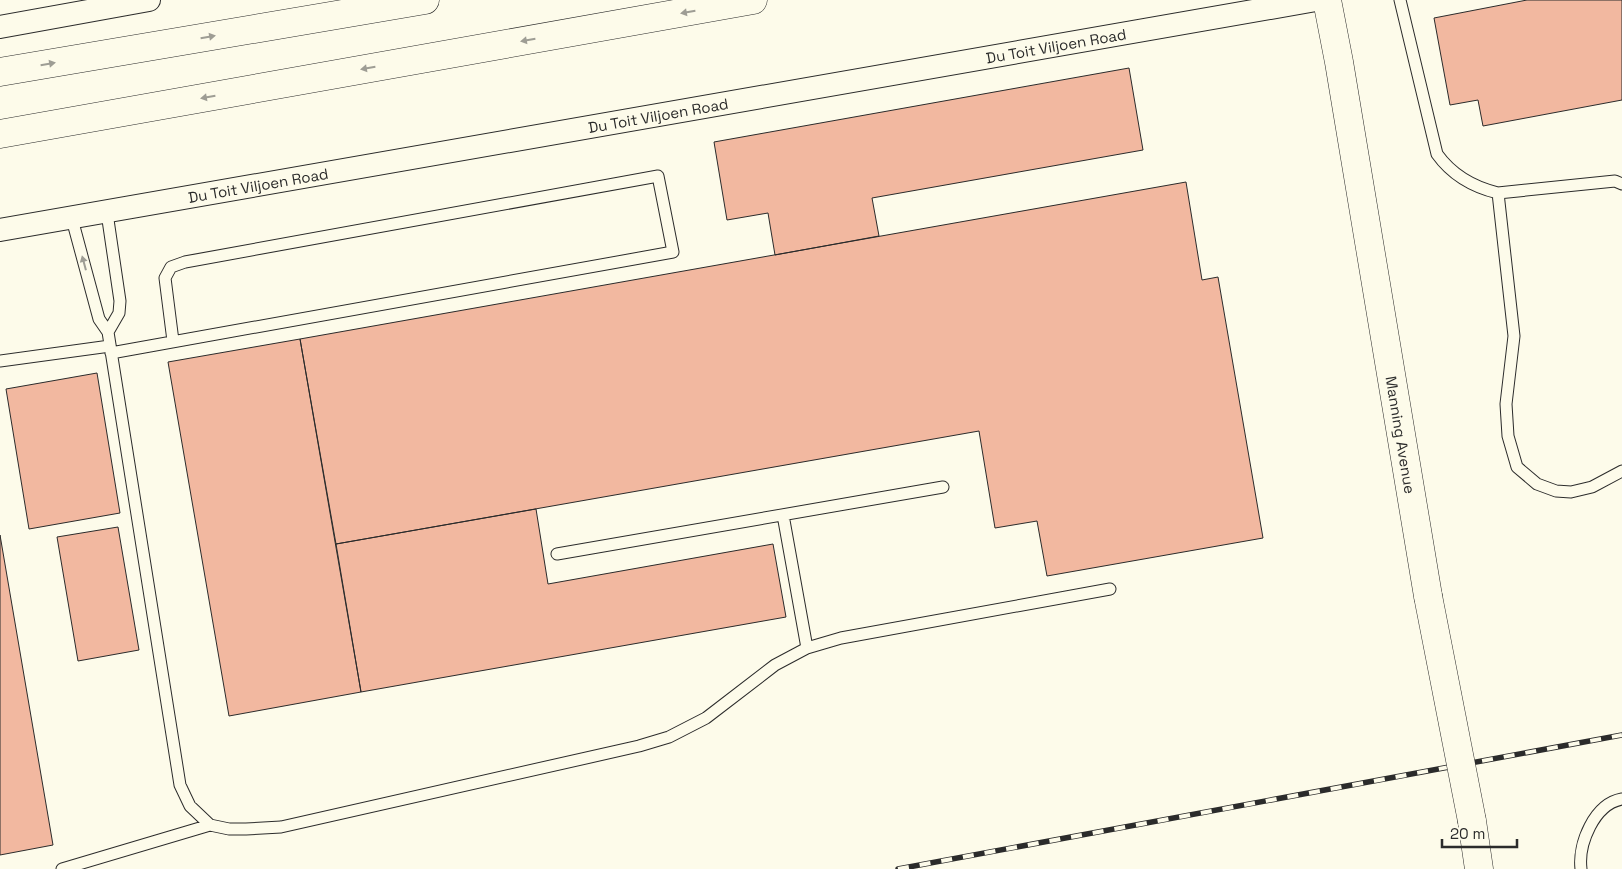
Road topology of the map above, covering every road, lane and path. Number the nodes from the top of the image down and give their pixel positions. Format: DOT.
graph roads {
  1 [pos="148,0"];
  2 [pos="425,0"];
  3 [pos="753,0"];
  4 [pos="1316,0"];
  5 [pos="1326,0"];
  6 [pos="1400,0"];
  7 [pos="0,27"];
  8 [pos="0,72"];
  9 [pos="0,134"];
  10 [pos="1622,184"];
  11 [pos="1498,192"];
  12 [pos="107,212"];
  13 [pos="72,218"];
  14 [pos="0,230"];
  15 [pos="108,332"];
  16 [pos="174,341"];
  17 [pos="111,349"];
  18 [pos="0,361"];
  19 [pos="1622,471"];
  20 [pos="943,487"];
  21 [pos="782,515"];
  22 [pos="557,554"];
  23 [pos="1110,589"];
  24 [pos="807,648"];
  25 [pos="1622,799"];
  26 [pos="210,825"];
  27 [pos="62,869"];
  28 [pos="1479,869"];
  29 [pos="1581,869"];
  1 -- 7 [label="street"];
  8 -- 2 [label="main road, one-way"];
  3 -- 9 [label="main road, one-way"];
  4 -- 12 [label="street, Du Toit Viljoen Road"];
  5 -- 28 [label="main road, Manning Avenue, bridge"];
  6 -- 11 [label="lane"];
  10 -- 11 [label="lane"];
  11 -- 19 [label="lane"];
  12 -- 13 [label="street, Du Toit Viljoen Road"];
  12 -- 15 [label="lane"];
  13 -- 14 [label="street, Du Toit Viljoen Road"];
  15 -- 13 [label="lane, one-way"];
  15 -- 17 [label="lane"];
  16 -- 16 [label="lane"];
  16 -- 17 [label="lane"];
  17 -- 18 [label="lane"];
  17 -- 26 [label="lane"];
  20 -- 21 [label="lane"];
  21 -- 22 [label="lane"];
  21 -- 24 [label="lane"];
  23 -- 24 [label="lane"];
  24 -- 26 [label="lane"];
  25 -- 29 [label="lane"];
  26 -- 27 [label="lane"];
}
